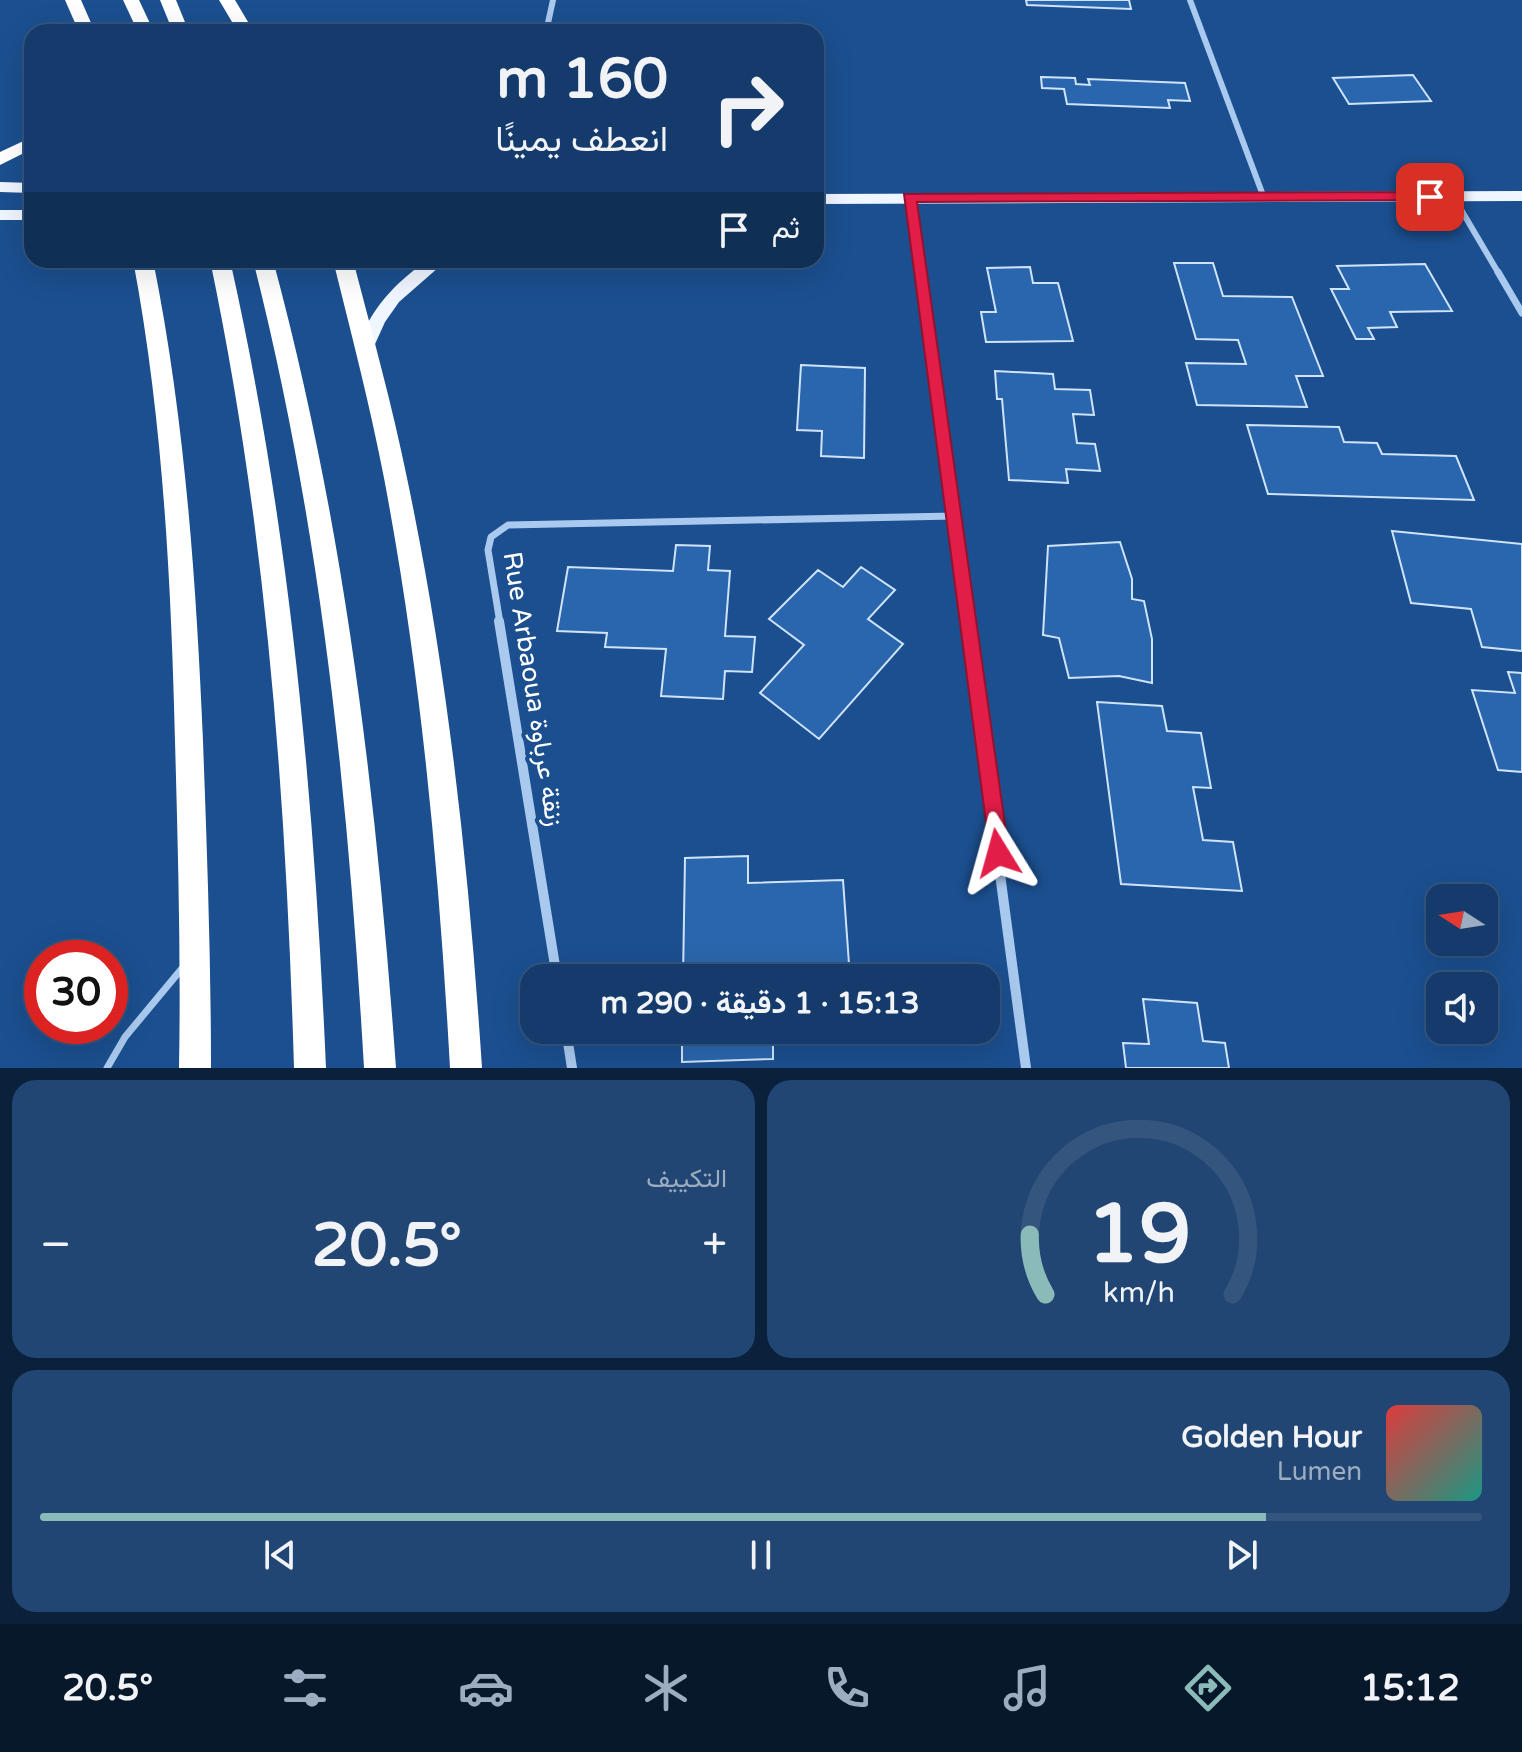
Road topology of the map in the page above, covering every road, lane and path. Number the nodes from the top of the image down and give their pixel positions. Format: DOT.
graph roads {
  1 [pos="73,0"];
  2 [pos="131,0"];
  3 [pos="168,0"];
  4 [pos="227,0"];
  5 [pos="553,0"];
  6 [pos="1190,0"];
  7 [pos="84,24"];
  8 [pos="142,24"];
  9 [pos="178,24"];
  10 [pos="241,24"];
  11 [pos="548,24"];
  12 [pos="24,146"];
  13 [pos="0,159"];
  14 [pos="0,187"];
  15 [pos="24,188"];
  16 [pos="1453,196"];
  17 [pos="1522,196"];
  18 [pos="909,198"];
  19 [pos="1264,198"];
  20 [pos="824,199"];
  21 [pos="0,215"];
  22 [pos="24,215"];
  23 [pos="144,268"];
  24 [pos="222,268"];
  25 [pos="265,268"];
  26 [pos="345,268"];
  27 [pos="429,268"];
  28 [pos="1522,313"];
  29 [pos="365,349"];
  30 [pos="954,516"];
  31 [pos="197,952"];
  32 [pos="555,964"];
  33 [pos="568,1044"];
  34 [pos="107,1068"];
  35 [pos="195,1068"];
  36 [pos="310,1068"];
  37 [pos="380,1068"];
  38 [pos="466,1068"];
  39 [pos="572,1068"];
  40 [pos="1026,1068"];
  1 -- 7 [label="highway"];
  2 -- 8 [label="highway"];
  3 -- 9 [label="highway"];
  4 -- 10 [label="highway"];
  5 -- 11 [label="street"];
  6 -- 19 [label="street"];
  12 -- 13 [label="highway"];
  14 -- 15 [label="main road"];
  16 -- 17 [label="main road"];
  16 -- 19 [label="main road"];
  16 -- 28 [label="street"];
  18 -- 19 [label="main road"];
  18 -- 20 [label="main road"];
  18 -- 30 [label="street"];
  21 -- 22 [label="main road"];
  23 -- 31 [label="highway"];
  24 -- 36 [label="highway"];
  25 -- 37 [label="highway"];
  26 -- 29 [label="highway"];
  27 -- 29 [label="main road"];
  29 -- 38 [label="highway"];
  30 -- 32 [label="street, Rue Arbaoua زنقة عرباوة"];
  30 -- 40 [label="street"];
  31 -- 34 [label="lane"];
  31 -- 35 [label="highway"];
  33 -- 39 [label="street"];
}
